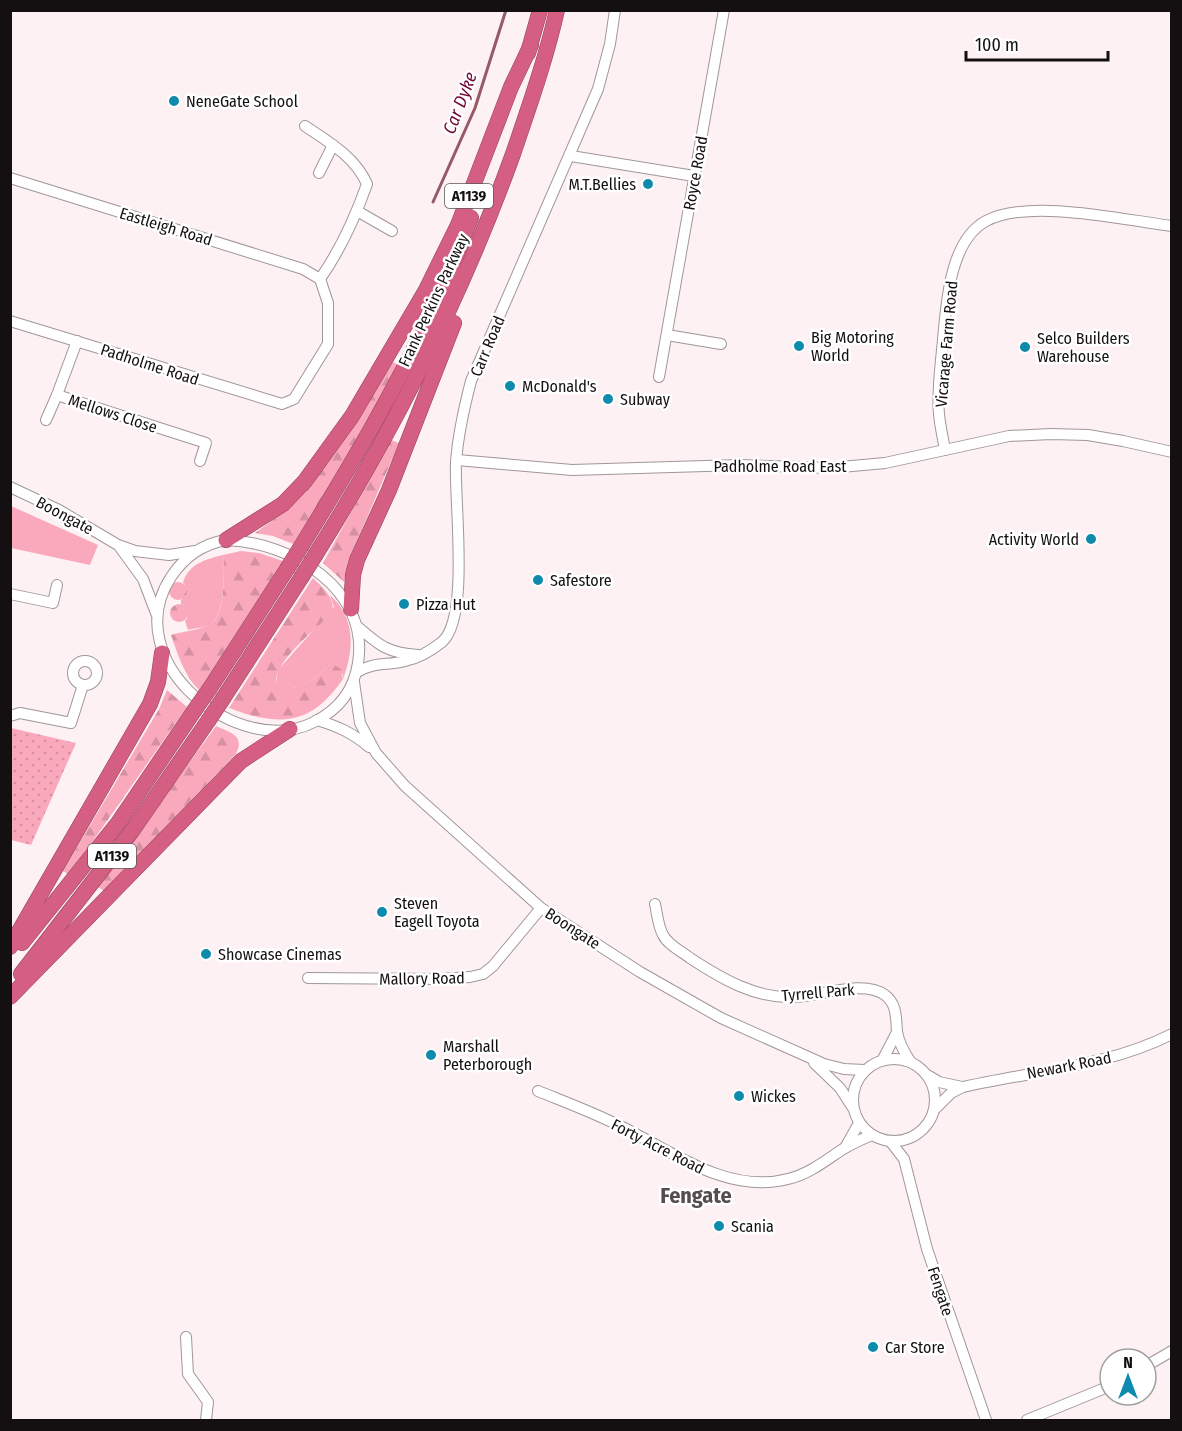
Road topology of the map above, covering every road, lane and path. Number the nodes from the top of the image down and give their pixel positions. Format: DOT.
graph roads {
  1 [pos="540,10"];
  2 [pos="557,10"];
  3 [pos="615,10"];
  4 [pos="724,10"];
  5 [pos="531,45"];
  6 [pos="305,126"];
  7 [pos="333,145"];
  8 [pos="571,156"];
  9 [pos="319,173"];
  10 [pos="694,176"];
  11 [pos="10,178"];
  12 [pos="357,211"];
  13 [pos="1172,226"];
  14 [pos="392,231"];
  15 [pos="320,279"];
  16 [pos="10,321"];
  17 [pos="667,335"];
  18 [pos="77,341"];
  19 [pos="721,345"];
  20 [pos="426,374"];
  21 [pos="659,377"];
  22 [pos="57,395"];
  23 [pos="46,420"];
  24 [pos="945,450"];
  25 [pos="1172,452"];
  26 [pos="457,460"];
  27 [pos="200,461"];
  28 [pos="10,487"];
  29 [pos="226,540"];
  30 [pos="118,545"];
  31 [pos="195,551"];
  32 [pos="57,585"];
  33 [pos="10,594"];
  34 [pos="351,609"];
  35 [pos="156,613"];
  36 [pos="358,627"];
  37 [pos="162,653"];
  38 [pos="418,655"];
  39 [pos="355,677"];
  40 [pos="83,685"];
  41 [pos="10,716"];
  42 [pos="317,720"];
  43 [pos="290,729"];
  44 [pos="376,753"];
  45 [pos="655,904"];
  46 [pos="541,908"];
  47 [pos="10,947"];
  48 [pos="10,957"];
  49 [pos="308,978"];
  50 [pos="10,988"];
  51 [pos="10,997"];
  52 [pos="897,1032"];
  53 [pos="1172,1034"];
  54 [pos="805,1056"];
  55 [pos="883,1059"];
  56 [pos="910,1061"];
  57 [pos="864,1070"];
  58 [pos="928,1076"];
  59 [pos="963,1087"];
  60 [pos="538,1091"];
  61 [pos="853,1108"];
  62 [pos="934,1111"];
  63 [pos="860,1123"];
  64 [pos="921,1131"];
  65 [pos="872,1135"];
  66 [pos="890,1141"];
  67 [pos="845,1148"];
  68 [pos="904,1159"];
  69 [pos="186,1337"];
  70 [pos="1172,1351"];
  71 [pos="1158,1359"];
  72 [pos="1098,1391"];
  73 [pos="206,1420"];
  74 [pos="986,1420"];
  75 [pos="1027,1420"];
  1 -- 5 [label="highway, Frank Perkins Parkway / A1139"];
  2 -- 20 [label="highway, Frank Perkins Parkway / A1139"];
  3 -- 8 [label="street, Carr Road"];
  4 -- 10 [label="street, Royce Road"];
  5 -- 29 [label="highway, A1139"];
  5 -- 48 [label="highway, Frank Perkins Parkway / A1139, bridge"];
  6 -- 7 [label="street"];
  7 -- 9 [label="street"];
  7 -- 12 [label="street"];
  8 -- 10 [label="street"];
  8 -- 26 [label="street, Carr Road"];
  10 -- 17 [label="street, Royce Road"];
  11 -- 15 [label="street, Eastleigh Road"];
  12 -- 14 [label="street"];
  12 -- 15 [label="street"];
  13 -- 24 [label="street, Vicarage Farm Road"];
  15 -- 18 [label="street, Padholme Road"];
  16 -- 18 [label="street, Padholme Road"];
  17 -- 19 [label="street"];
  17 -- 21 [label="street, Royce Road"];
  18 -- 22 [label="street, Mellows Close"];
  20 -- 34 [label="highway, A1139"];
  20 -- 50 [label="highway, Frank Perkins Parkway / A1139, bridge"];
  22 -- 23 [label="street"];
  22 -- 27 [label="street, Mellows Close"];
  24 -- 25 [label="street, Padholme Road East"];
  24 -- 26 [label="street, Padholme Road East"];
  26 -- 38 [label="street, Carr Road"];
  28 -- 30 [label="street, Boongate"];
  29 -- 31 [label="street"];
  29 -- 34 [label="street"];
  30 -- 31 [label="street, Boongate"];
  30 -- 35 [label="street, Boongate"];
  31 -- 35 [label="street"];
  32 -- 33 [label="street"];
  34 -- 36 [label="street"];
  35 -- 37 [label="street"];
  36 -- 38 [label="street"];
  36 -- 39 [label="street"];
  37 -- 43 [label="street"];
  37 -- 47 [label="highway, A1139"];
  38 -- 39 [label="street, Carr Road"];
  39 -- 42 [label="street"];
  39 -- 44 [label="street, Boongate"];
  40 -- 41 [label="street"];
  42 -- 43 [label="street"];
  42 -- 44 [label="street, Boongate"];
  43 -- 51 [label="highway, A1139"];
  44 -- 46 [label="street, Boongate"];
  45 -- 52 [label="street, Tyrrell Park"];
  46 -- 49 [label="street, Mallory Road"];
  46 -- 54 [label="street, Boongate"];
  52 -- 55 [label="street"];
  52 -- 56 [label="street, Tyrrell Park"];
  53 -- 59 [label="street, Newark Road"];
  54 -- 57 [label="street, Boongate"];
  54 -- 61 [label="street, Boongate"];
  55 -- 56 [label="street"];
  55 -- 57 [label="street"];
  56 -- 58 [label="street"];
  57 -- 61 [label="street"];
  58 -- 59 [label="street, Newark Road"];
  58 -- 62 [label="street"];
  59 -- 62 [label="street, Newark Road"];
  60 -- 67 [label="street, Forty Acre Road"];
  61 -- 63 [label="street"];
  62 -- 64 [label="street"];
  63 -- 65 [label="street"];
  63 -- 67 [label="street"];
  64 -- 66 [label="street"];
  64 -- 68 [label="street"];
  65 -- 66 [label="street"];
  65 -- 67 [label="street, Forty Acre Road"];
  66 -- 68 [label="street, Fengate"];
  68 -- 74 [label="street, Fengate"];
  69 -- 73 [label="street"];
  70 -- 71 [label="street"];
  72 -- 75 [label="street"];
}
